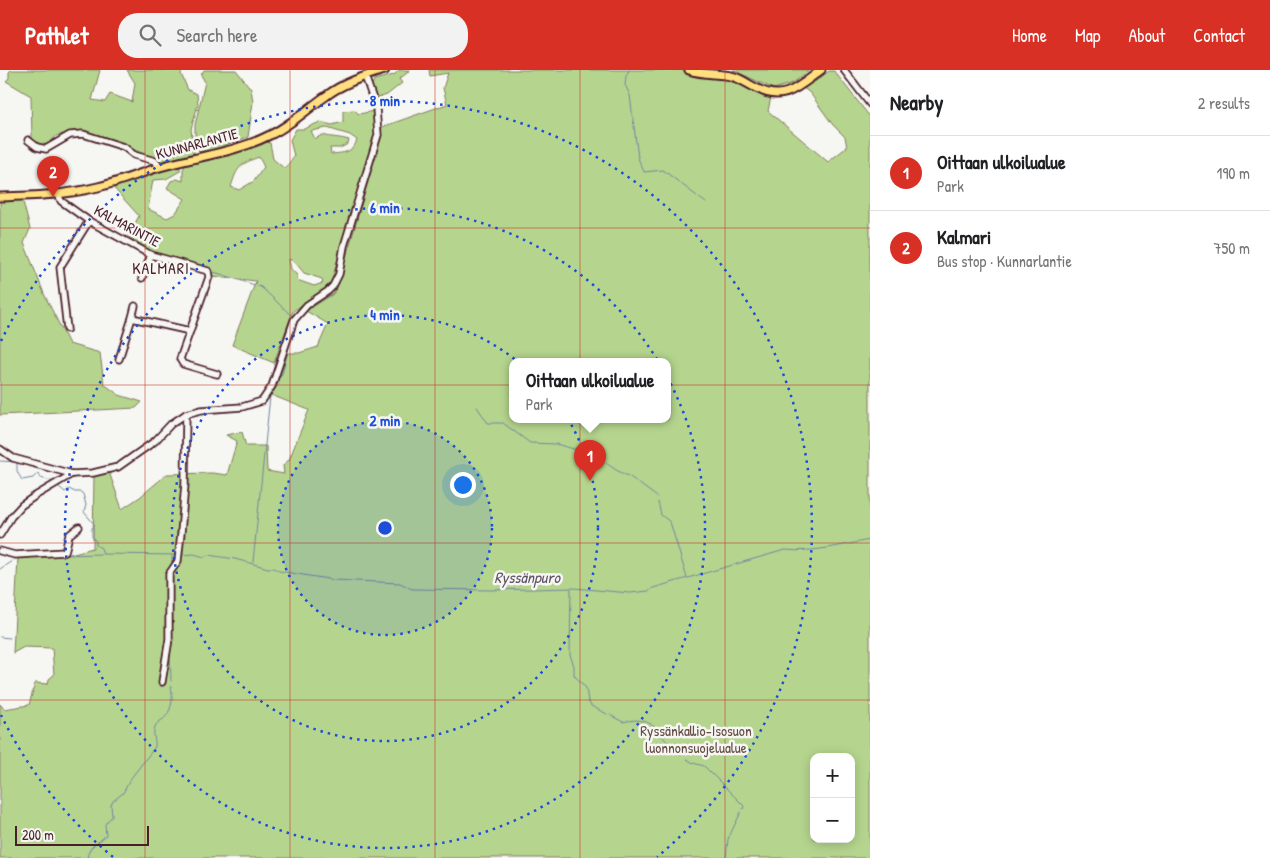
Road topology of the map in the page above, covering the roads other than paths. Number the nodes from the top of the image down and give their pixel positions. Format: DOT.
graph roads {
  1 [pos="385,70"];
  2 [pos="690,70"];
  3 [pos="820,70"];
  4 [pos="844,70"];
  5 [pos="365,76"];
  6 [pos="870,104"];
  7 [pos="28,140"];
  8 [pos="160,167"];
  9 [pos="58,194"];
  10 [pos="0,196"];
  11 [pos="89,220"];
  12 [pos="151,255"];
  13 [pos="142,278"];
  14 [pos="135,306"];
  15 [pos="132,318"];
  16 [pos="67,329"];
  17 [pos="190,331"];
  18 [pos="119,359"];
  19 [pos="217,374"];
  20 [pos="186,414"];
  21 [pos="0,449"];
  22 [pos="72,474"];
  23 [pos="79,527"];
  24 [pos="0,535"];
  25 [pos="0,551"];
  26 [pos="162,682"];
  1 -- 5 [label="main road, KUNNARLANTIE"];
  2 -- 3 [label="main road"];
  4 -- 6 [label="street"];
  5 -- 8 [label="main road, KUNNARLANTIE"];
  5 -- 20 [label="street"];
  7 -- 8 [label="street"];
  8 -- 9 [label="main road, KUNNARLANTIE"];
  9 -- 10 [label="main road, KUNNARLANTIE"];
  9 -- 11 [label="street, KALMARINTIE"];
  11 -- 12 [label="street, KALMARINTIE"];
  11 -- 16 [label="street"];
  12 -- 13 [label="street"];
  12 -- 17 [label="street, KALMARINTIE"];
  14 -- 15 [label="street"];
  15 -- 17 [label="street"];
  15 -- 18 [label="street"];
  17 -- 19 [label="street, KALMARINTIE"];
  20 -- 22 [label="street"];
  20 -- 26 [label="street"];
  21 -- 22 [label="street"];
  22 -- 24 [label="street"];
  23 -- 25 [label="street"];
}
